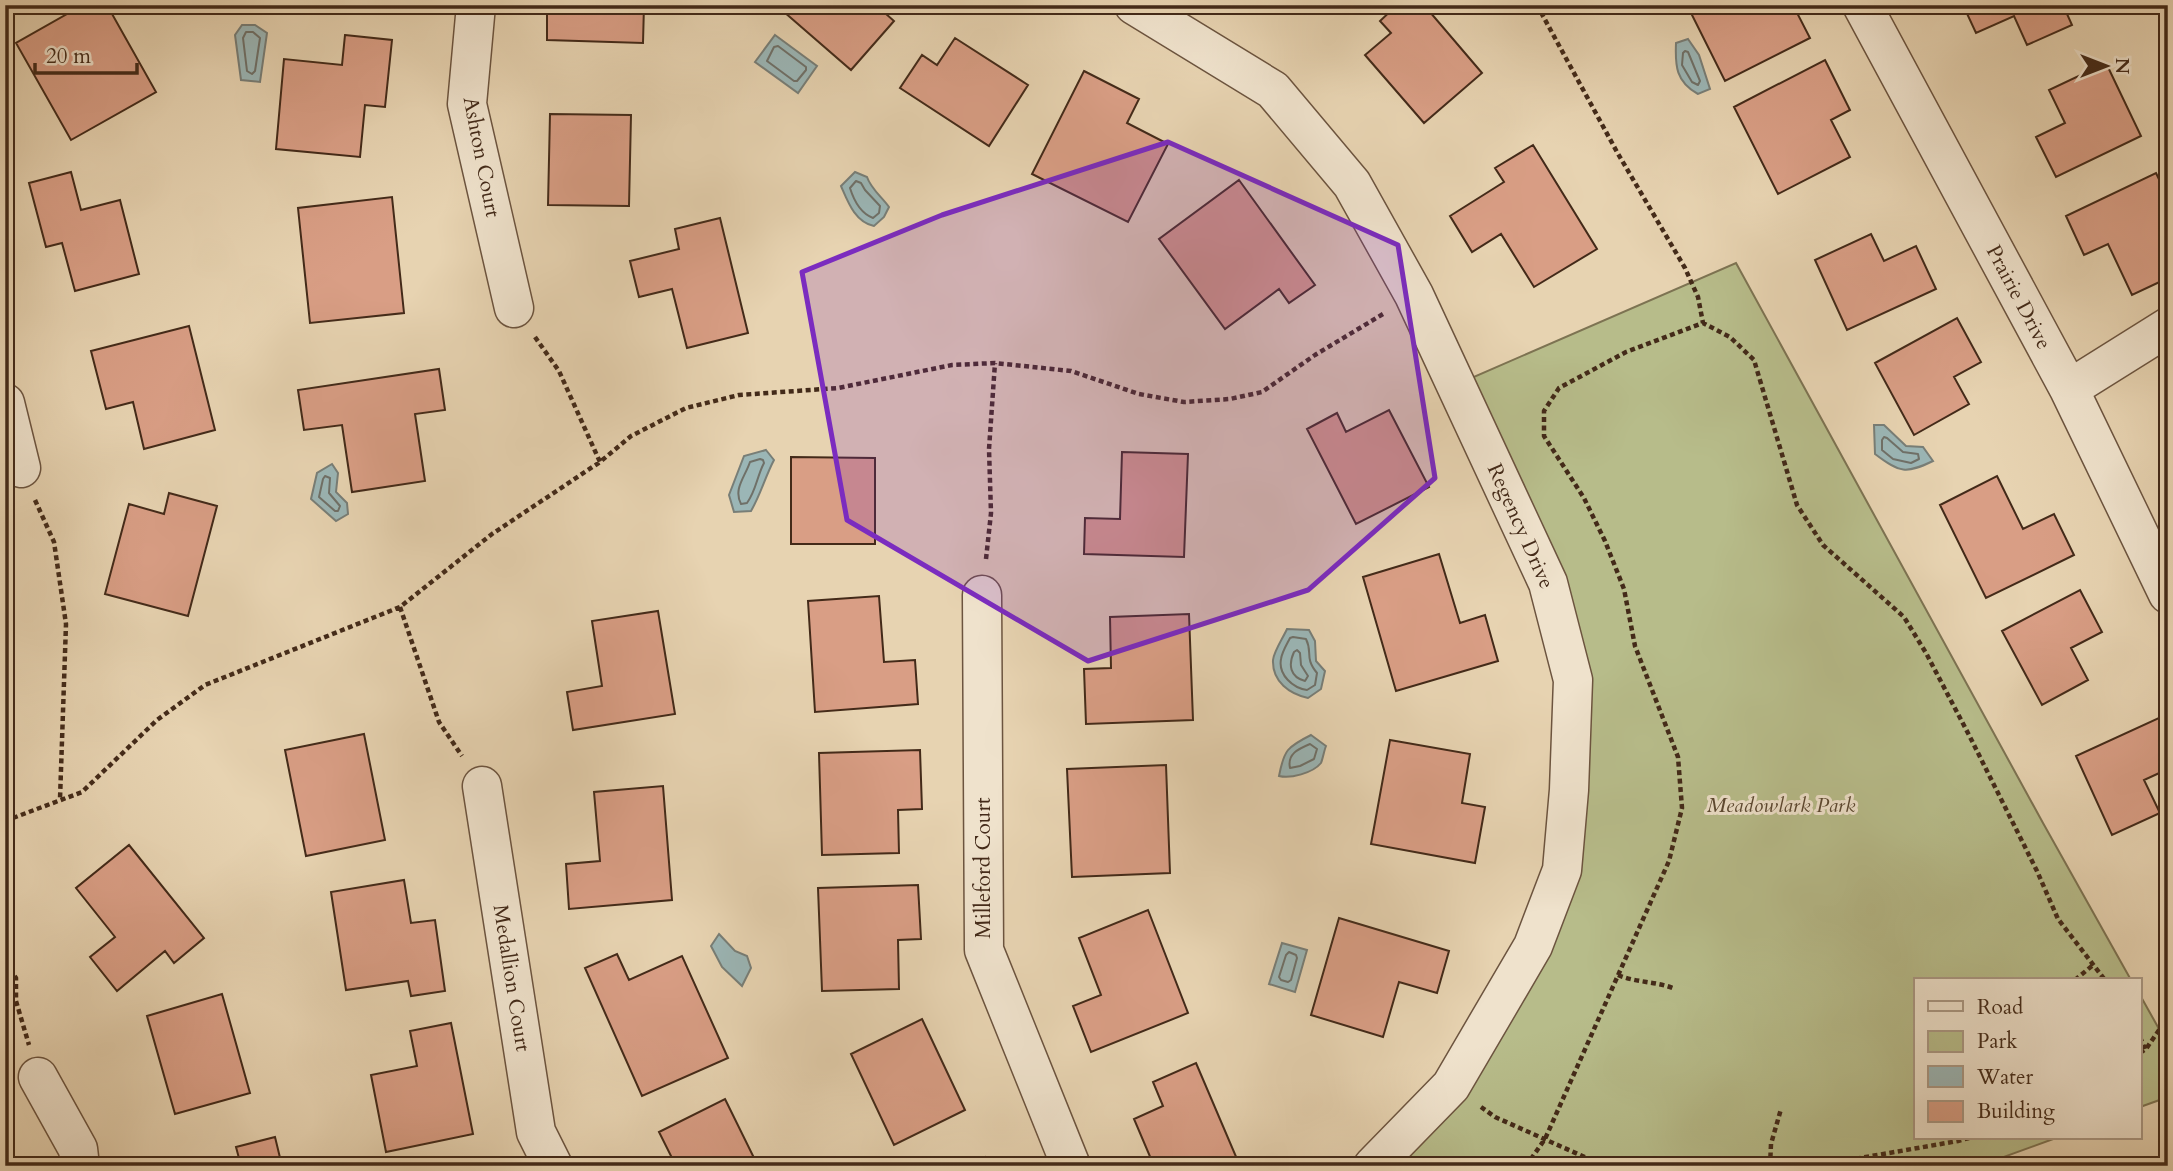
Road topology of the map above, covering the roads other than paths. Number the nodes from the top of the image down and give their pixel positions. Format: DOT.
graph roads {
  1 [pos="475,5"];
  2 [pos="1135,5"];
  3 [pos="1862,5"];
  4 [pos="514,308"];
  5 [pos="2168,327"];
  6 [pos="2069,389"];
  7 [pos="5,403"];
  8 [pos="21,468"];
  9 [pos="2168,594"];
  10 [pos="982,595"];
  11 [pos="482,786"];
  12 [pos="38,1077"];
  13 [pos="80,1166"];
  14 [pos="553,1166"];
  15 [pos="1071,1166"];
  16 [pos="1373,1166"];
  1 -- 4 [label="street, Ashton Court"];
  2 -- 16 [label="street, Regency Drive"];
  3 -- 6 [label="street, Prairie Drive"];
  5 -- 6 [label="street"];
  6 -- 9 [label="street, Prairie Drive"];
  7 -- 8 [label="street"];
  10 -- 15 [label="street, Milleford Court"];
  11 -- 14 [label="street, Medallion Court"];
  12 -- 13 [label="street"];
}
